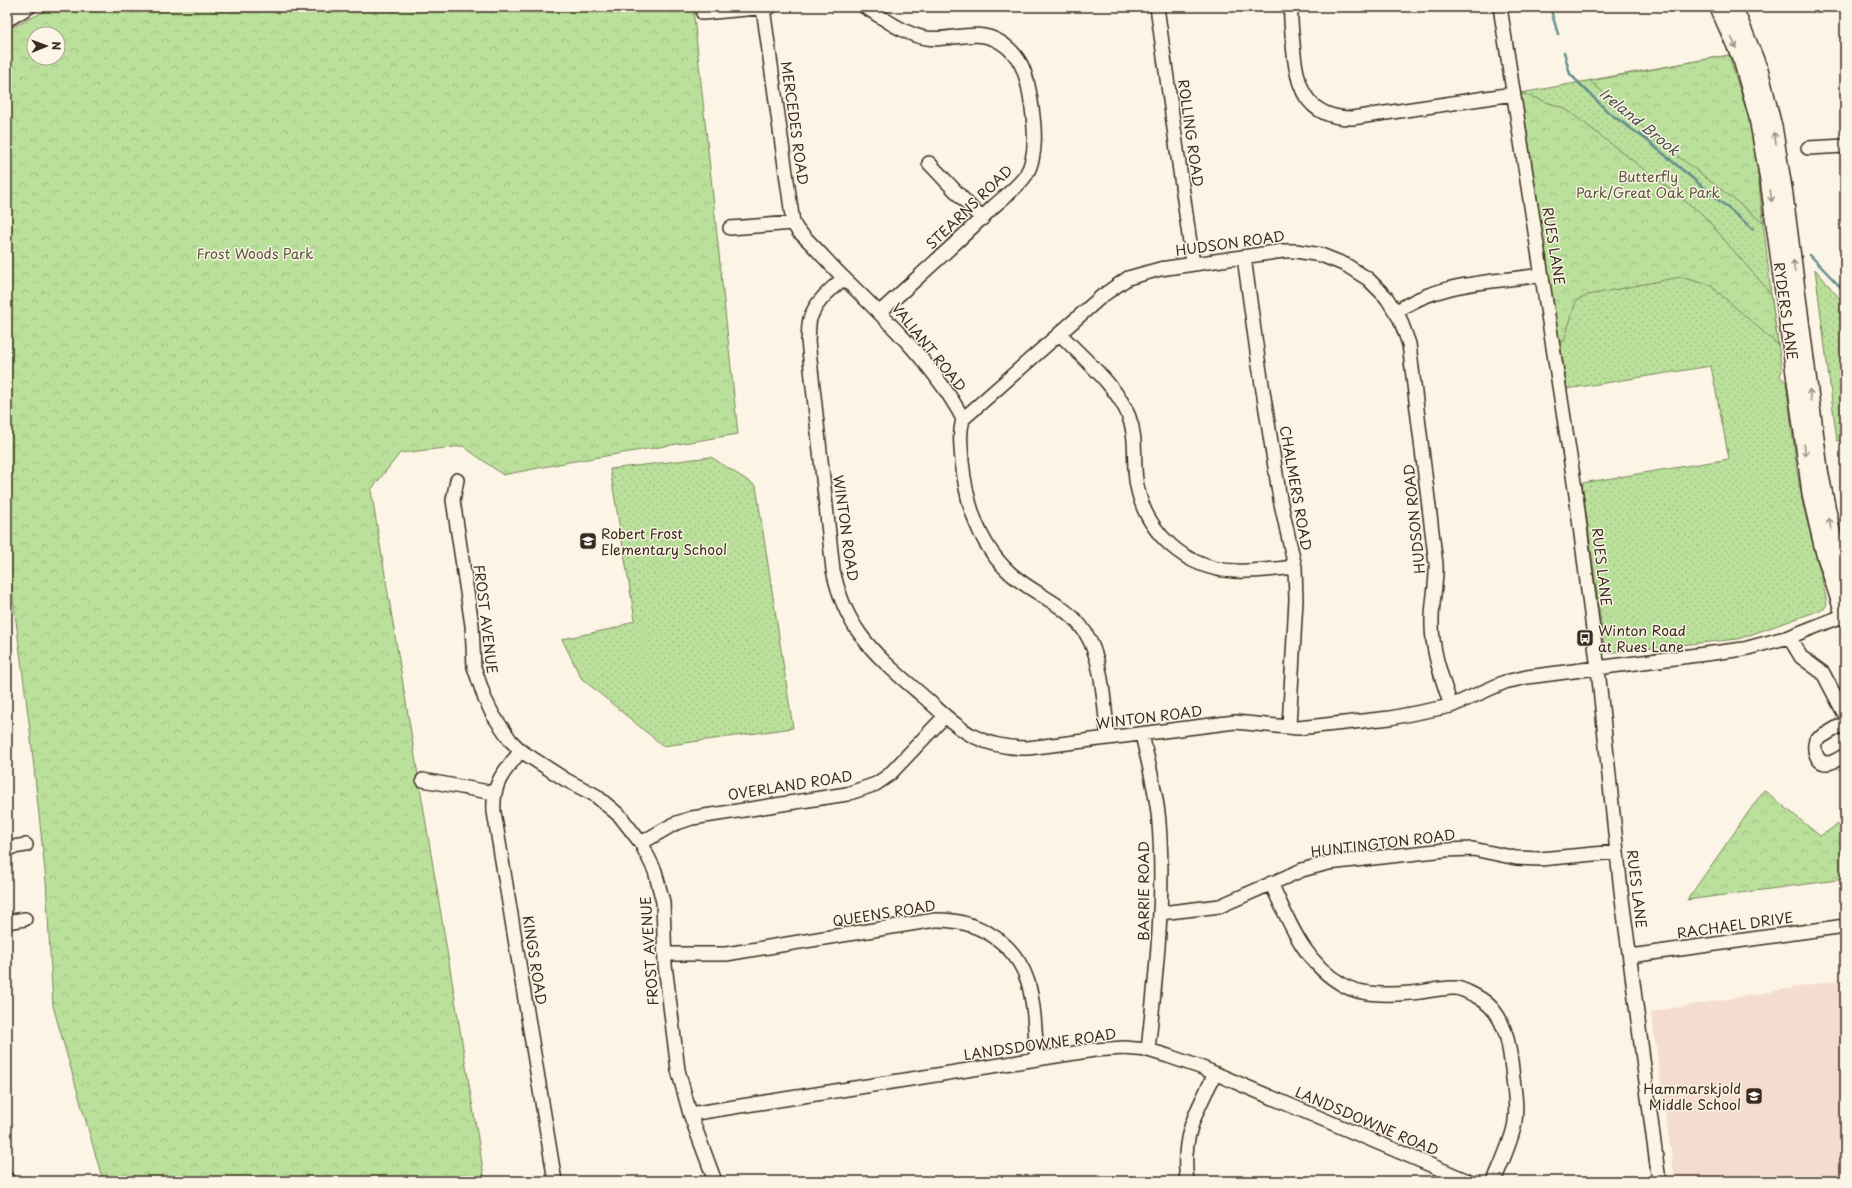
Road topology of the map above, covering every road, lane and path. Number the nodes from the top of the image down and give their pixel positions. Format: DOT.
graph roads {
  1 [pos="30,7"];
  2 [pos="865,7"];
  3 [pos="1157,7"];
  4 [pos="1291,7"];
  5 [pos="1500,7"];
  6 [pos="1718,7"];
  7 [pos="1734,7"];
  8 [pos="767,8"];
  9 [pos="880,11"];
  10 [pos="702,13"];
  11 [pos="7,20"];
  12 [pos="1513,94"];
  13 [pos="1845,146"];
  14 [pos="1808,148"];
  15 [pos="929,164"];
  16 [pos="982,219"];
  17 [pos="793,223"];
  18 [pos="730,228"];
  19 [pos="1244,256"];
  20 [pos="1193,264"];
  21 [pos="1542,275"];
  22 [pos="844,278"];
  23 [pos="880,312"];
  24 [pos="1396,312"];
  25 [pos="1060,334"];
  26 [pos="963,419"];
  27 [pos="457,480"];
  28 [pos="1295,567"];
  29 [pos="1845,574"];
  30 [pos="1845,616"];
  31 [pos="1789,637"];
  32 [pos="1598,669"];
  33 [pos="1451,706"];
  34 [pos="1845,714"];
  35 [pos="946,716"];
  36 [pos="1845,723"];
  37 [pos="1289,727"];
  38 [pos="1142,734"];
  39 [pos="1108,738"];
  40 [pos="521,752"];
  41 [pos="1845,755"];
  42 [pos="423,780"];
  43 [pos="494,792"];
  44 [pos="641,842"];
  45 [pos="26,845"];
  46 [pos="7,848"];
  47 [pos="1616,852"];
  48 [pos="1271,883"];
  49 [pos="1161,913"];
  50 [pos="25,919"];
  51 [pos="7,922"];
  52 [pos="1845,926"];
  53 [pos="665,954"];
  54 [pos="1630,956"];
  55 [pos="1148,1050"];
  56 [pos="1037,1059"];
  57 [pos="1215,1074"];
  58 [pos="690,1114"];
  59 [pos="555,1181"];
  60 [pos="715,1181"];
  61 [pos="1187,1181"];
  62 [pos="1468,1181"];
  63 [pos="1494,1181"];
  64 [pos="1660,1181"];
  1 -- 11 [label="street"];
  2 -- 9 [label="street, STEARNS ROAD"];
  3 -- 20 [label="street, ROLLING ROAD"];
  4 -- 12 [label="street"];
  5 -- 12 [label="street, RUES LANE"];
  6 -- 30 [label="main road, RYDERS LANE, one-way"];
  29 -- 7 [label="main road, RYDERS LANE, one-way"];
  8 -- 10 [label="street"];
  8 -- 17 [label="street, MERCEDES ROAD"];
  9 -- 16 [label="street, STEARNS ROAD"];
  12 -- 21 [label="street, RUES LANE"];
  13 -- 14 [label="street"];
  15 -- 16 [label="street"];
  16 -- 23 [label="street, STEARNS ROAD"];
  17 -- 18 [label="street"];
  17 -- 22 [label="street, VALIANT ROAD"];
  19 -- 20 [label="street, HUDSON ROAD"];
  19 -- 24 [label="street, HUDSON ROAD"];
  19 -- 28 [label="street, CHALMERS ROAD"];
  20 -- 25 [label="street, HUDSON ROAD"];
  21 -- 24 [label="street"];
  21 -- 32 [label="street, RUES LANE"];
  22 -- 23 [label="street, VALIANT ROAD"];
  22 -- 35 [label="street, WINTON ROAD"];
  23 -- 26 [label="street, VALIANT ROAD"];
  24 -- 33 [label="street, HUDSON ROAD"];
  25 -- 26 [label="street, HUDSON ROAD"];
  25 -- 28 [label="street"];
  26 -- 39 [label="street"];
  27 -- 40 [label="street, FROST AVENUE"];
  28 -- 37 [label="street, CHALMERS ROAD"];
  30 -- 31 [label="street, WINTON ROAD"];
  31 -- 32 [label="street, WINTON ROAD"];
  31 -- 34 [label="street"];
  32 -- 33 [label="street, WINTON ROAD"];
  32 -- 47 [label="street, RUES LANE"];
  33 -- 37 [label="street, WINTON ROAD"];
  35 -- 39 [label="street, WINTON ROAD"];
  35 -- 44 [label="street, OVERLAND ROAD"];
  36 -- 41 [label="street"];
  37 -- 38 [label="street, WINTON ROAD"];
  38 -- 39 [label="street, WINTON ROAD"];
  38 -- 49 [label="street, BARRIE ROAD"];
  40 -- 43 [label="street, KINGS ROAD"];
  40 -- 44 [label="street, FROST AVENUE"];
  42 -- 43 [label="street"];
  43 -- 59 [label="street, KINGS ROAD"];
  44 -- 53 [label="street, FROST AVENUE"];
  45 -- 46 [label="street"];
  47 -- 48 [label="street, HUNTINGTON ROAD"];
  47 -- 54 [label="street, RUES LANE"];
  48 -- 49 [label="street, HUNTINGTON ROAD"];
  48 -- 63 [label="street"];
  49 -- 55 [label="street, BARRIE ROAD"];
  50 -- 51 [label="street"];
  52 -- 54 [label="street, RACHAEL DRIVE"];
  53 -- 56 [label="street, QUEENS ROAD"];
  53 -- 58 [label="street, FROST AVENUE"];
  54 -- 64 [label="street, RUES LANE"];
  55 -- 56 [label="street, LANDSDOWNE ROAD"];
  55 -- 57 [label="street, LANDSDOWNE ROAD"];
  56 -- 58 [label="street, LANDSDOWNE ROAD"];
  57 -- 61 [label="street"];
  57 -- 62 [label="street, LANDSDOWNE ROAD"];
  58 -- 60 [label="street, FROST AVENUE"];
}
